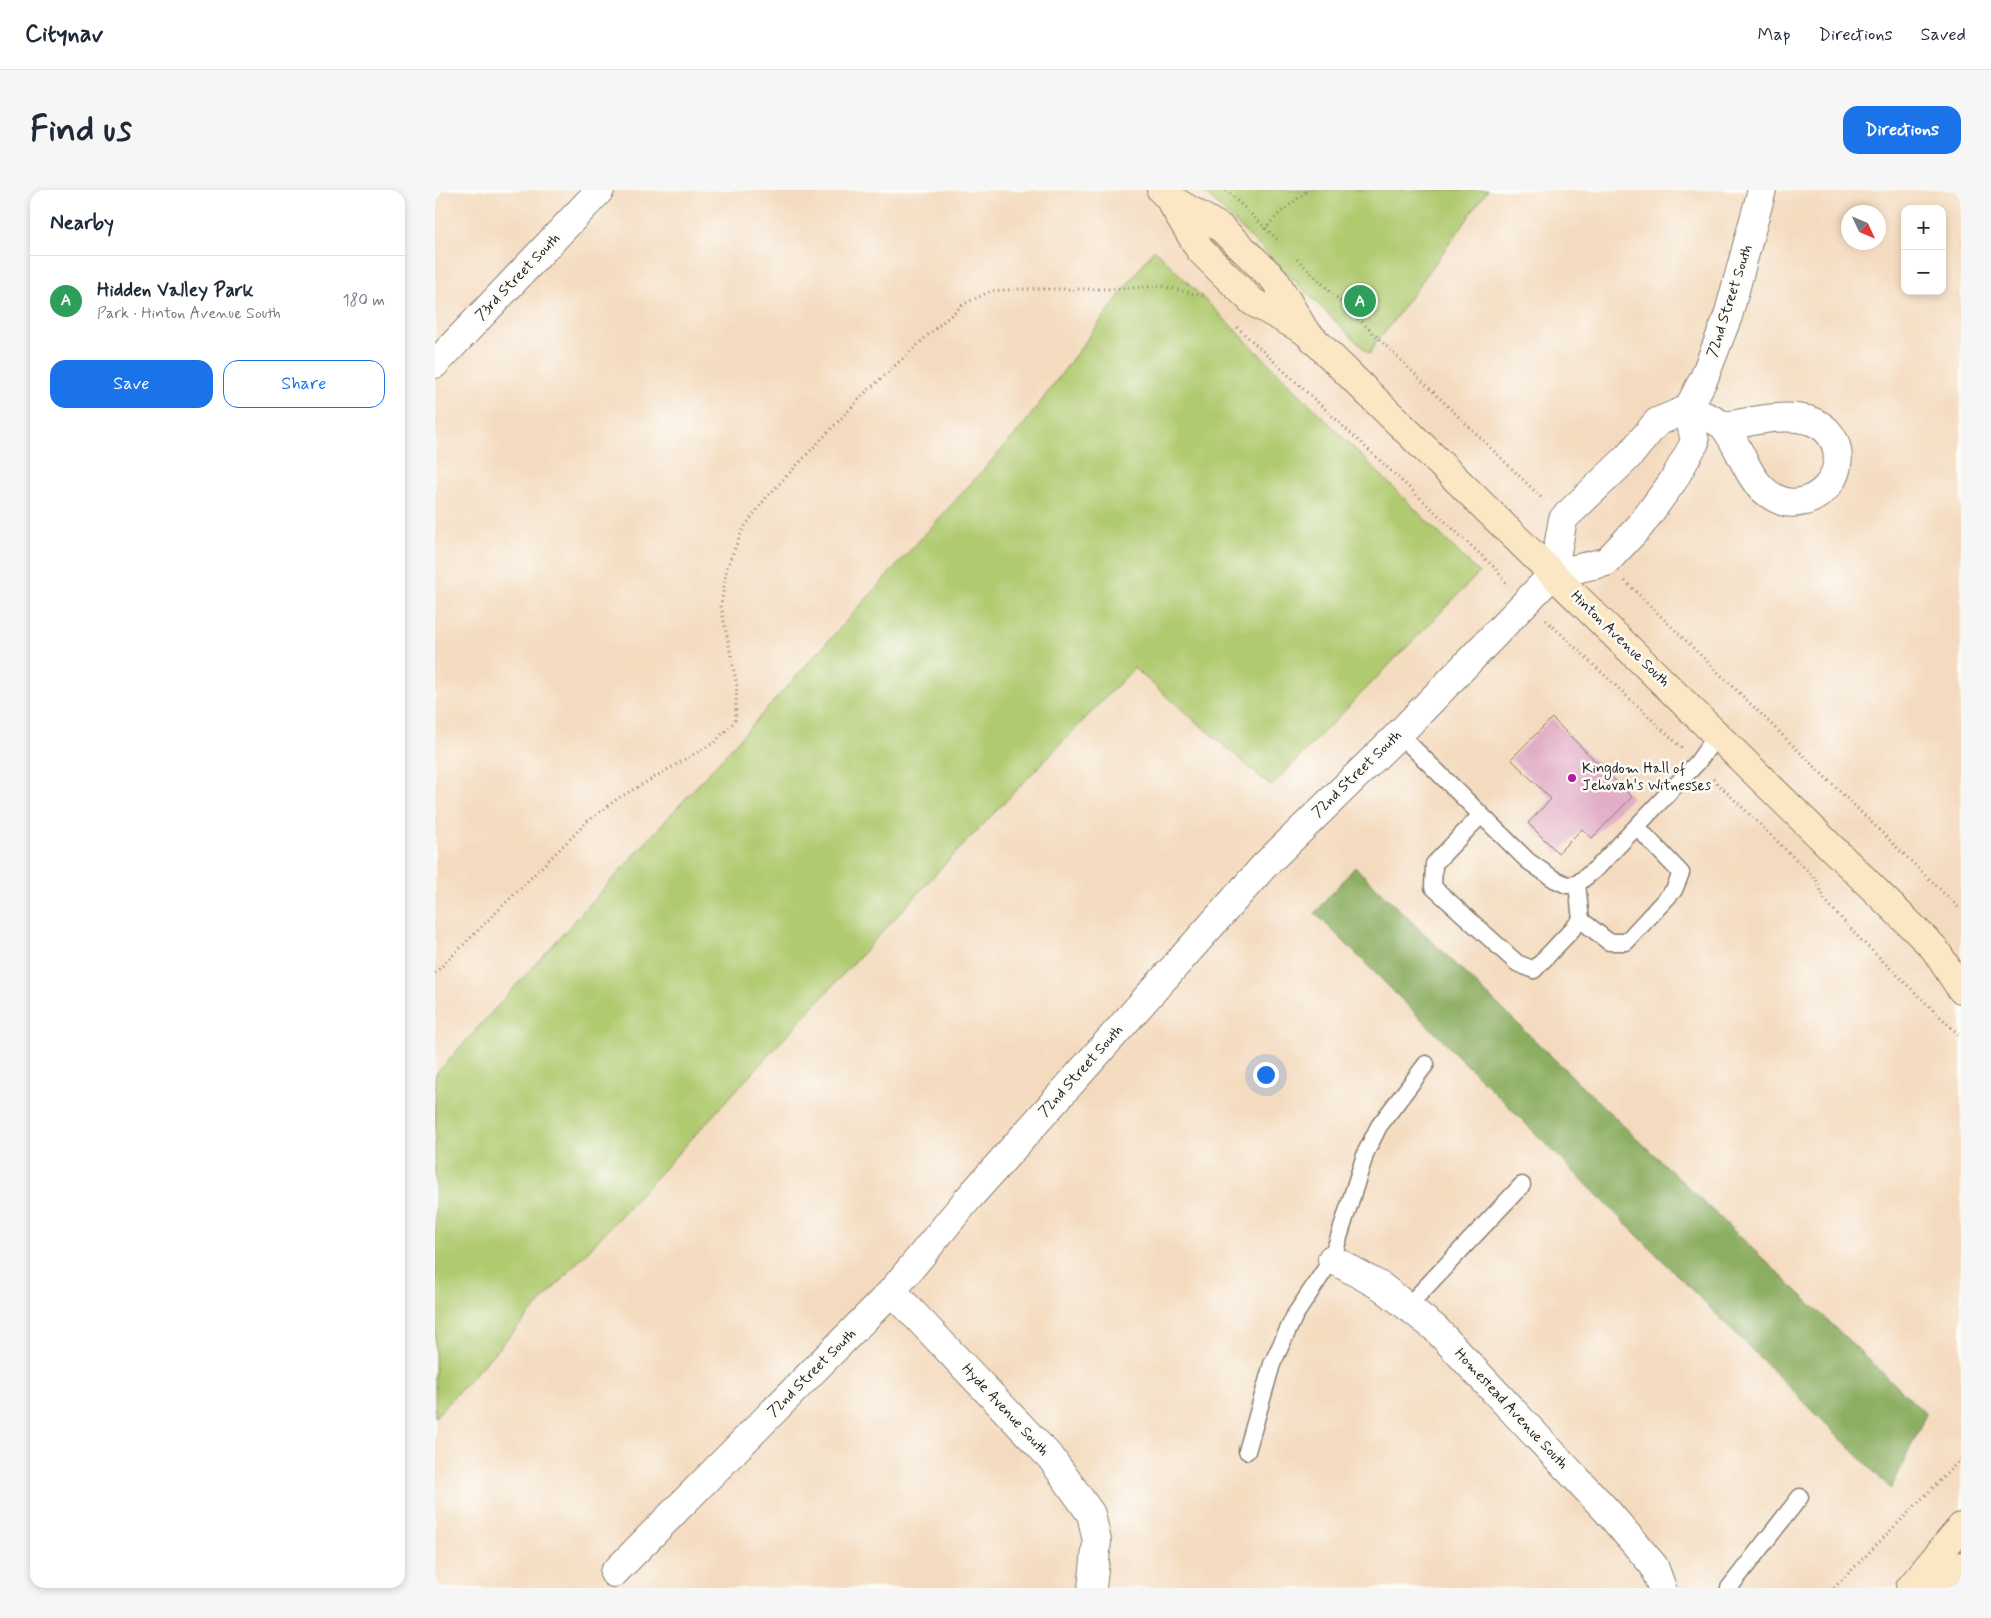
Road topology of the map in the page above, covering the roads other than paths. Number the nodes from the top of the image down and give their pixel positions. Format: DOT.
graph roads {
  1 [pos="600,190"];
  2 [pos="1761,190"];
  3 [pos="1165,194"];
  4 [pos="435,364"];
  5 [pos="1688,408"];
  6 [pos="1725,426"];
  7 [pos="1553,574"];
  8 [pos="1399,734"];
  9 [pos="1717,735"];
  10 [pos="1481,815"];
  11 [pos="1637,827"];
  12 [pos="1577,884"];
  13 [pos="1581,920"];
  14 [pos="1934,948"];
  15 [pos="1961,965"];
  16 [pos="1961,989"];
  17 [pos="1426,1064"];
  18 [pos="1522,1185"];
  19 [pos="1332,1259"];
  20 [pos="892,1291"];
  21 [pos="1407,1307"];
  22 [pos="1247,1451"];
  23 [pos="1800,1497"];
  24 [pos="1961,1527"];
  25 [pos="1961,1566"];
  26 [pos="614,1573"];
  27 [pos="1093,1588"];
  28 [pos="1662,1588"];
  29 [pos="1729,1588"];
  30 [pos="1910,1588"];
  31 [pos="1930,1588"];
  1 -- 4 [label="street, 73rd Street South"];
  2 -- 5 [label="street, 72nd Street South"];
  3 -- 7 [label="main road, Hinton Avenue South"];
  5 -- 6 [label="street"];
  5 -- 7 [label="street"];
  5 -- 7 [label="street"];
  7 -- 8 [label="street, 72nd Street South"];
  7 -- 9 [label="main road, Hinton Avenue South"];
  8 -- 10 [label="lane"];
  8 -- 20 [label="street, 72nd Street South"];
  9 -- 11 [label="lane"];
  9 -- 14 [label="main road, Hinton Avenue South"];
  10 -- 12 [label="lane"];
  10 -- 13 [label="lane"];
  11 -- 12 [label="lane"];
  11 -- 13 [label="lane"];
  12 -- 13 [label="lane"];
  14 -- 15 [label="main road, Hinton Avenue South"];
  14 -- 16 [label="main road, Hinton Avenue South"];
  17 -- 19 [label="lane"];
  18 -- 21 [label="lane"];
  19 -- 21 [label="street, Homestead Avenue South"];
  19 -- 22 [label="lane"];
  20 -- 26 [label="street, 72nd Street South"];
  20 -- 27 [label="street, Hyde Avenue South"];
  21 -- 28 [label="street, Homestead Avenue South"];
  23 -- 29 [label="lane"];
  24 -- 30 [label="main road"];
  25 -- 31 [label="main road"];
}
